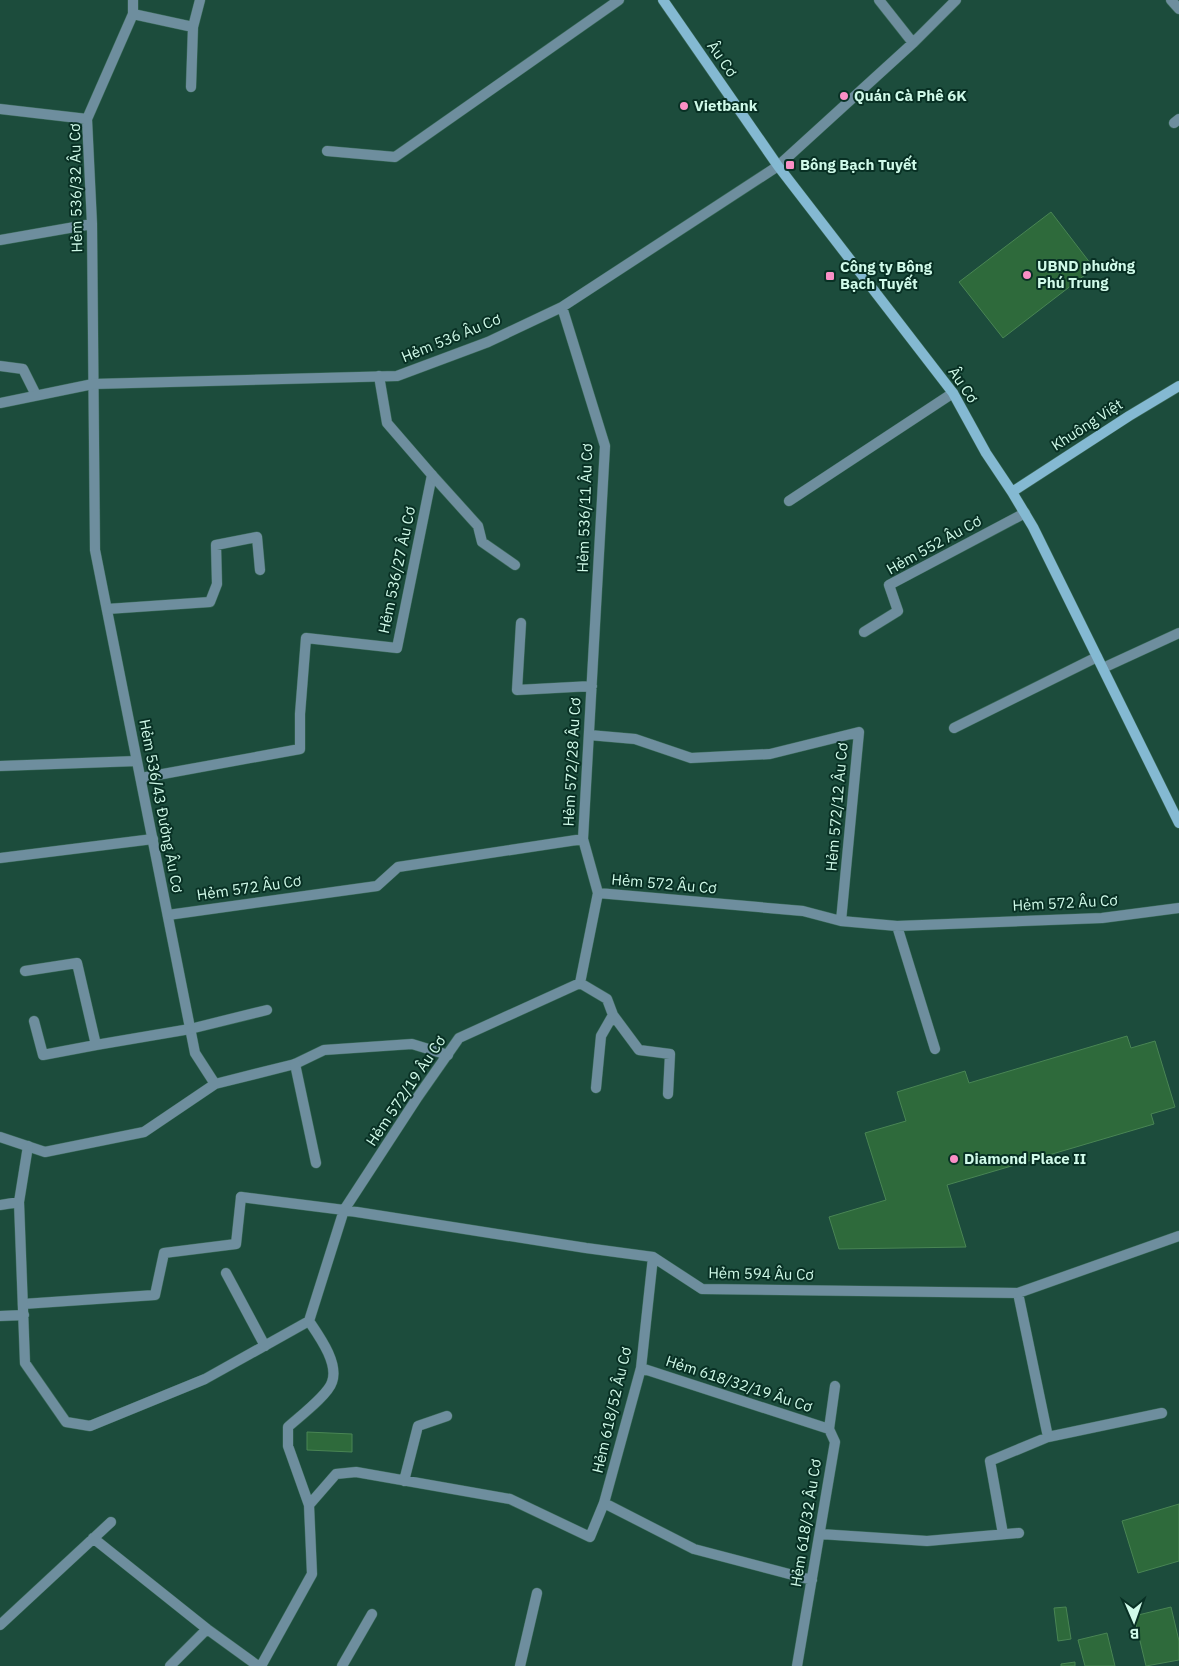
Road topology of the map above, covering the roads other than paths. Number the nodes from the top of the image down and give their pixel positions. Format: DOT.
graph roads {
  1 [pos="133,0"];
  2 [pos="200,0"];
  3 [pos="619,0"];
  4 [pos="663,0"];
  5 [pos="879,0"];
  6 [pos="956,0"];
  7 [pos="1171,0"];
  8 [pos="1179,9"];
  9 [pos="133,14"];
  10 [pos="194,28"];
  11 [pos="913,43"];
  12 [pos="191,87"];
  13 [pos="0,109"];
  14 [pos="87,119"];
  15 [pos="327,151"];
  16 [pos="778,166"];
  17 [pos="92,224"];
  18 [pos="0,240"];
  19 [pos="562,307"];
  20 [pos="0,366"];
  21 [pos="379,376"];
  22 [pos="93,384"];
  23 [pos="1179,386"];
  24 [pos="954,393"];
  25 [pos="36,395"];
  26 [pos="0,403"];
  27 [pos="432,475"];
  28 [pos="1012,492"];
  29 [pos="789,501"];
  30 [pos="1025,514"];
  31 [pos="515,565"];
  32 [pos="260,570"];
  33 [pos="107,609"];
  34 [pos="521,623"];
  35 [pos="864,632"];
  36 [pos="1179,633"];
  37 [pos="1097,657"];
  38 [pos="1103,668"];
  39 [pos="592,686"];
  40 [pos="954,728"];
  41 [pos="589,735"];
  42 [pos="137,761"];
  43 [pos="0,766"];
  44 [pos="140,778"];
  45 [pos="1179,823"];
  46 [pos="152,839"];
  47 [pos="582,839"];
  48 [pos="0,858"];
  49 [pos="598,893"];
  50 [pos="1179,908"];
  51 [pos="168,915"];
  52 [pos="841,921"];
  53 [pos="897,926"];
  54 [pos="24,971"];
  55 [pos="580,984"];
  56 [pos="267,1010"];
  57 [pos="613,1015"];
  58 [pos="34,1020"];
  59 [pos="190,1029"];
  60 [pos="96,1045"];
  61 [pos="935,1049"];
  62 [pos="448,1055"];
  63 [pos="296,1064"];
  64 [pos="214,1084"];
  65 [pos="596,1088"];
  66 [pos="668,1094"];
  67 [pos="0,1137"];
  68 [pos="28,1146"];
  69 [pos="316,1163"];
  70 [pos="19,1202"];
  71 [pos="0,1205"];
  72 [pos="344,1210"];
  73 [pos="1179,1236"];
  74 [pos="653,1257"];
  75 [pos="226,1273"];
  76 [pos="1018,1293"];
  77 [pos="23,1304"];
  78 [pos="24,1315"];
  79 [pos="0,1316"];
  80 [pos="309,1321"];
  81 [pos="265,1346"];
  82 [pos="641,1368"];
  83 [pos="835,1386"];
  84 [pos="1162,1413"];
  85 [pos="447,1416"];
  86 [pos="829,1429"];
  87 [pos="1048,1437"];
  88 [pos="404,1481"];
  89 [pos="604,1503"];
  90 [pos="309,1505"];
  91 [pos="111,1522"];
  92 [pos="1018,1533"];
  93 [pos="820,1534"];
  94 [pos="1003,1534"];
  95 [pos="93,1538"];
  96 [pos="812,1580"];
  97 [pos="537,1592"];
  98 [pos="372,1614"];
  99 [pos="0,1625"];
  100 [pos="207,1629"];
  101 [pos="170,1666"];
  102 [pos="259,1666"];
  103 [pos="342,1666"];
  104 [pos="520,1666"];
  105 [pos="798,1666"];
  1 -- 9 [label="street, Hẻm 536/32 Âu Cơ"];
  2 -- 10 [label="street"];
  3 -- 15 [label="street"];
  4 -- 16 [label="main road, Âu Cơ"];
  5 -- 11 [label="street"];
  6 -- 11 [label="street, Hẻm 536 Âu Cơ"];
  7 -- 8 [label="street"];
  9 -- 10 [label="street"];
  9 -- 14 [label="street, Hẻm 536/32 Âu Cơ"];
  10 -- 12 [label="street"];
  11 -- 16 [label="street, Hẻm 536 Âu Cơ"];
  13 -- 14 [label="street"];
  14 -- 17 [label="street, Hẻm 536/32 Âu Cơ"];
  16 -- 19 [label="street, Hẻm 536 Âu Cơ"];
  16 -- 24 [label="main road, Âu Cơ"];
  17 -- 18 [label="street"];
  17 -- 22 [label="street, Hẻm 536/32 Âu Cơ"];
  19 -- 21 [label="street, Hẻm 536 Âu Cơ"];
  19 -- 39 [label="street, Hẻm 536/11 Âu Cơ"];
  20 -- 25 [label="street"];
  21 -- 22 [label="street, Hẻm 536 Âu Cơ"];
  21 -- 27 [label="street"];
  22 -- 25 [label="street, Hẻm 536 Âu Cơ"];
  22 -- 33 [label="street, Hẻm 536/43 Đường Âu Cơ"];
  23 -- 28 [label="main road, Khuông Việt"];
  24 -- 28 [label="main road, Âu Cơ"];
  24 -- 29 [label="street"];
  25 -- 26 [label="street, Hẻm 536 Âu Cơ"];
  27 -- 31 [label="street"];
  27 -- 44 [label="street, Hẻm 536/27 Âu Cơ"];
  28 -- 30 [label="main road, Âu Cơ"];
  30 -- 35 [label="street, Hẻm 552 Âu Cơ"];
  30 -- 37 [label="main road, Âu Cơ"];
  32 -- 33 [label="street"];
  33 -- 42 [label="street, Hẻm 536/43 Đường Âu Cơ"];
  34 -- 39 [label="street"];
  36 -- 38 [label="street"];
  37 -- 38 [label="main road, Âu Cơ"];
  37 -- 40 [label="street"];
  38 -- 45 [label="main road, Âu Cơ"];
  39 -- 41 [label="street, Hẻm 572/28 Âu Cơ"];
  41 -- 47 [label="street, Hẻm 572/28 Âu Cơ"];
  41 -- 52 [label="street, Hẻm 572/12 Âu Cơ"];
  42 -- 43 [label="street"];
  42 -- 44 [label="street, Hẻm 536/43 Đường Âu Cơ"];
  44 -- 46 [label="street, Hẻm 536/43 Đường Âu Cơ"];
  46 -- 48 [label="street"];
  46 -- 51 [label="street, Hẻm 536/43 Đường Âu Cơ"];
  47 -- 49 [label="street, Hẻm 572 Âu Cơ"];
  47 -- 51 [label="street, Hẻm 572 Âu Cơ"];
  49 -- 52 [label="street, Hẻm 572 Âu Cơ"];
  49 -- 55 [label="street"];
  50 -- 53 [label="street, Hẻm 572 Âu Cơ"];
  51 -- 59 [label="street, Hẻm 536/43 Đường Âu Cơ"];
  52 -- 53 [label="street, Hẻm 572 Âu Cơ"];
  53 -- 61 [label="street"];
  54 -- 60 [label="street"];
  55 -- 57 [label="street"];
  55 -- 62 [label="street, Hẻm 572/19 Âu Cơ"];
  56 -- 59 [label="street"];
  57 -- 65 [label="street"];
  57 -- 66 [label="street"];
  58 -- 60 [label="street"];
  59 -- 60 [label="street"];
  59 -- 64 [label="street, Hẻm 536/43 Đường Âu Cơ"];
  62 -- 63 [label="street"];
  62 -- 72 [label="street, Hẻm 572/19 Âu Cơ"];
  63 -- 64 [label="street"];
  63 -- 69 [label="street"];
  64 -- 68 [label="street"];
  67 -- 68 [label="street"];
  68 -- 70 [label="street"];
  70 -- 71 [label="street"];
  70 -- 77 [label="street"];
  72 -- 74 [label="street, Hẻm 594 Âu Cơ"];
  72 -- 77 [label="street"];
  72 -- 80 [label="street, Hẻm 572/19 Âu Cơ"];
  73 -- 76 [label="street, Hẻm 594 Âu Cơ"];
  74 -- 76 [label="street, Hẻm 594 Âu Cơ"];
  74 -- 82 [label="street, Hẻm 618/52 Âu Cơ"];
  75 -- 81 [label="street"];
  76 -- 87 [label="street"];
  77 -- 78 [label="street"];
  78 -- 79 [label="street"];
  78 -- 81 [label="street"];
  80 -- 81 [label="street"];
  80 -- 90 [label="street"];
  82 -- 86 [label="street, Hẻm 618/32/19 Âu Cơ"];
  82 -- 89 [label="street, Hẻm 618/52 Âu Cơ"];
  83 -- 86 [label="street, Hẻm 618/32 Âu Cơ"];
  84 -- 87 [label="street"];
  85 -- 88 [label="street"];
  86 -- 93 [label="street, Hẻm 618/32 Âu Cơ"];
  87 -- 94 [label="street"];
  88 -- 89 [label="street, Hẻm 618/52 Âu Cơ"];
  88 -- 90 [label="street"];
  89 -- 96 [label="street"];
  90 -- 102 [label="street"];
  91 -- 95 [label="street"];
  92 -- 94 [label="street"];
  93 -- 94 [label="street"];
  93 -- 96 [label="street, Hẻm 618/32 Âu Cơ"];
  95 -- 99 [label="street"];
  95 -- 100 [label="street"];
  96 -- 105 [label="street, Hẻm 618/32 Âu Cơ"];
  97 -- 104 [label="street"];
  98 -- 103 [label="street"];
  100 -- 101 [label="street"];
  100 -- 102 [label="street"];
}
